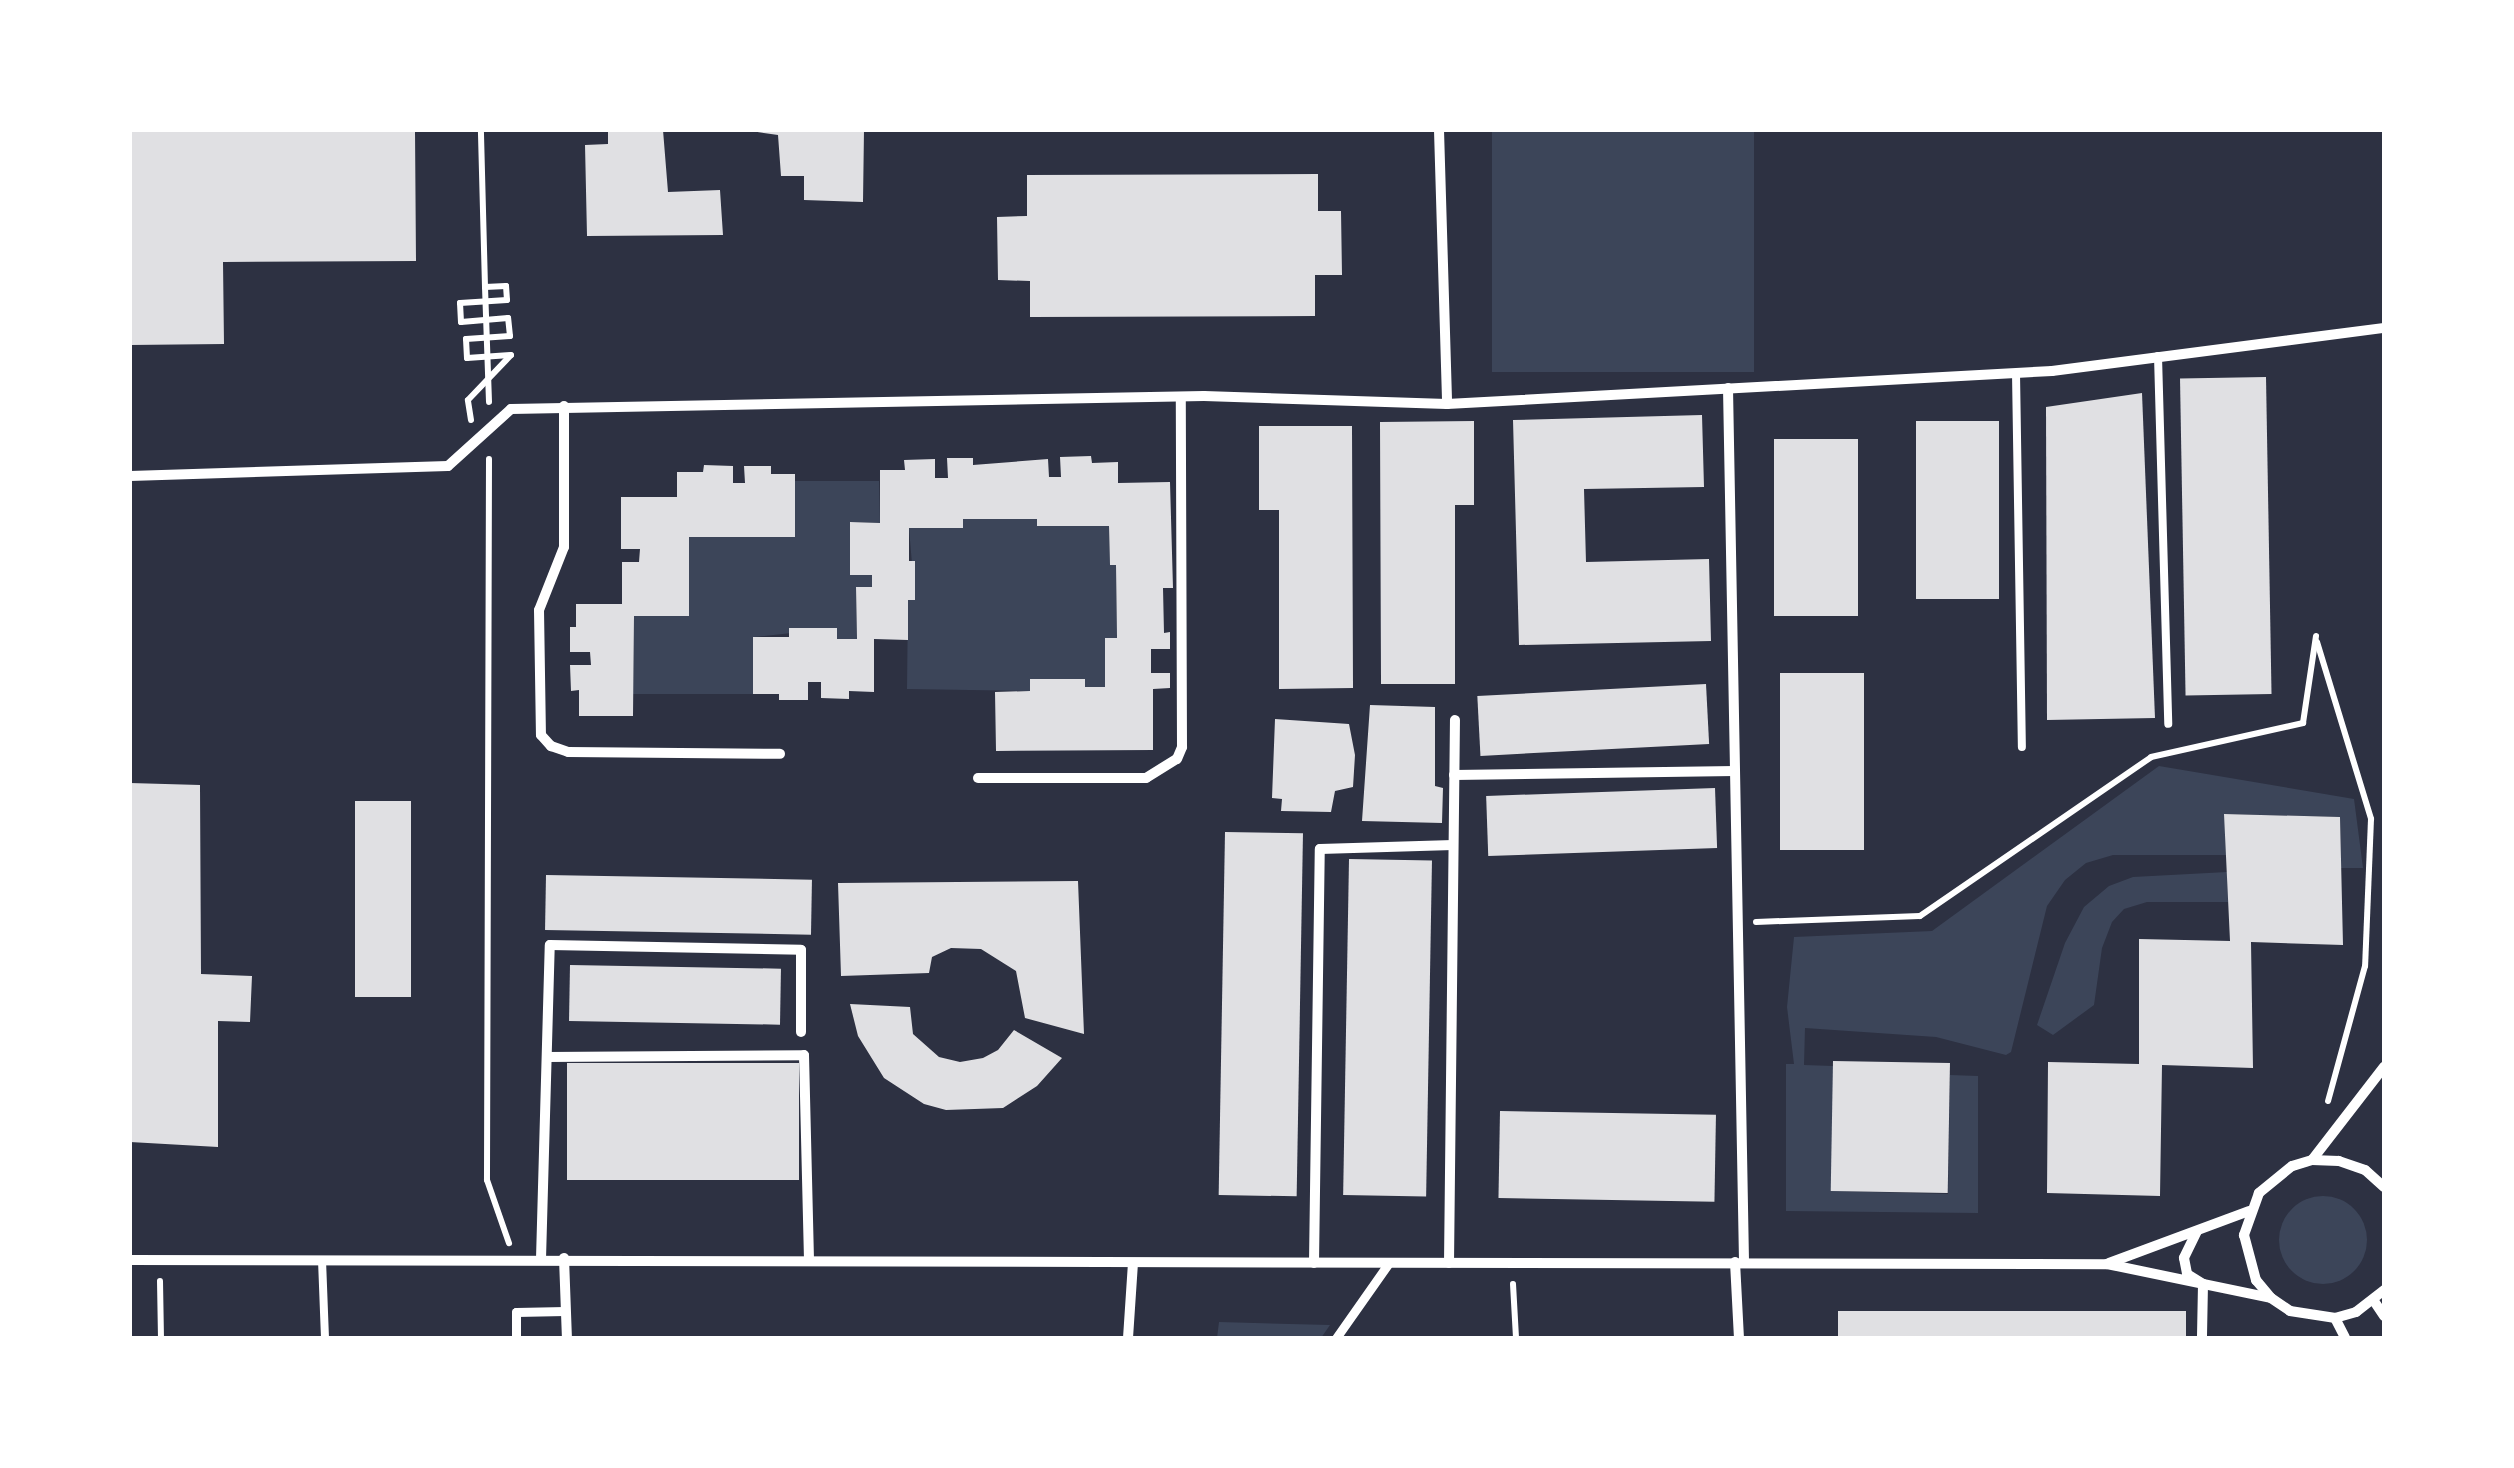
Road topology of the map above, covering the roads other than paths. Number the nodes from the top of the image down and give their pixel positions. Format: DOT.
graph roads {
  1 [pos="1438,130"];
  2 [pos="2384,328"];
  3 [pos="2158,356"];
  4 [pos="2016,373"];
  5 [pos="1728,388"];
  6 [pos="1181,397"];
  7 [pos="1447,404"];
  8 [pos="564,406"];
  9 [pos="130,476"];
  10 [pos="1455,720"];
  11 [pos="2168,724"];
  12 [pos="2022,747"];
  13 [pos="780,754"];
  14 [pos="1736,771"];
  15 [pos="1454,775"];
  16 [pos="978,778"];
  17 [pos="1454,845"];
  18 [pos="801,1032"];
  19 [pos="547,1056"];
  20 [pos="2384,1067"];
  21 [pos="2312,1160"];
  22 [pos="2384,1187"];
  23 [pos="2249,1212"];
  24 [pos="2197,1232"];
  25 [pos="541,1258"];
  26 [pos="564,1258"];
  27 [pos="130,1260"];
  28 [pos="322,1260"];
  29 [pos="809,1260"];
  30 [pos="1739,1262"];
  31 [pos="1133,1263"];
  32 [pos="1314,1263"];
  33 [pos="1388,1264"];
  34 [pos="1449,1264"];
  35 [pos="2107,1264"];
  36 [pos="2203,1284"];
  37 [pos="2384,1290"];
  38 [pos="2271,1298"];
  39 [pos="2374,1301"];
  40 [pos="566,1311"];
  41 [pos="2384,1316"];
  42 [pos="2335,1318"];
  43 [pos="325,1338"];
  44 [pos="516,1338"];
  45 [pos="567,1338"];
  46 [pos="1128,1338"];
  47 [pos="1336,1338"];
  48 [pos="1739,1338"];
  49 [pos="2202,1338"];
  50 [pos="2345,1338"];
  1 -- 7 [label="street"];
  2 -- 3 [label="street"];
  3 -- 4 [label="street"];
  3 -- 11 [label="lane"];
  4 -- 5 [label="street"];
  4 -- 12 [label="lane"];
  5 -- 7 [label="street"];
  5 -- 14 [label="street"];
  6 -- 7 [label="street"];
  6 -- 8 [label="street"];
  6 -- 16 [label="street"];
  8 -- 9 [label="street"];
  8 -- 13 [label="street"];
  10 -- 15 [label="street"];
  14 -- 15 [label="street"];
  14 -- 30 [label="street"];
  15 -- 17 [label="street"];
  17 -- 32 [label="street"];
  17 -- 34 [label="street"];
  18 -- 19 [label="street"];
  19 -- 25 [label="street"];
  19 -- 29 [label="street"];
  20 -- 21 [label="street"];
  21 -- 22 [label="street"];
  21 -- 23 [label="street"];
  23 -- 24 [label="street"];
  23 -- 38 [label="street"];
  24 -- 35 [label="street"];
  24 -- 36 [label="street"];
  25 -- 26 [label="street"];
  25 -- 28 [label="street"];
  26 -- 29 [label="street"];
  26 -- 40 [label="street"];
  27 -- 28 [label="street"];
  28 -- 43 [label="lane"];
  29 -- 31 [label="street"];
  30 -- 34 [label="street"];
  30 -- 35 [label="street"];
  30 -- 48 [label="street"];
  31 -- 32 [label="street"];
  31 -- 46 [label="street"];
  32 -- 33 [label="street"];
  33 -- 34 [label="street"];
  33 -- 47 [label="street"];
  35 -- 36 [label="street"];
  36 -- 38 [label="street"];
  36 -- 49 [label="street"];
  37 -- 39 [label="street"];
  38 -- 42 [label="street"];
  39 -- 41 [label="street"];
  39 -- 42 [label="street"];
  40 -- 44 [label="street"];
  40 -- 45 [label="street"];
  42 -- 50 [label="street"];
}
